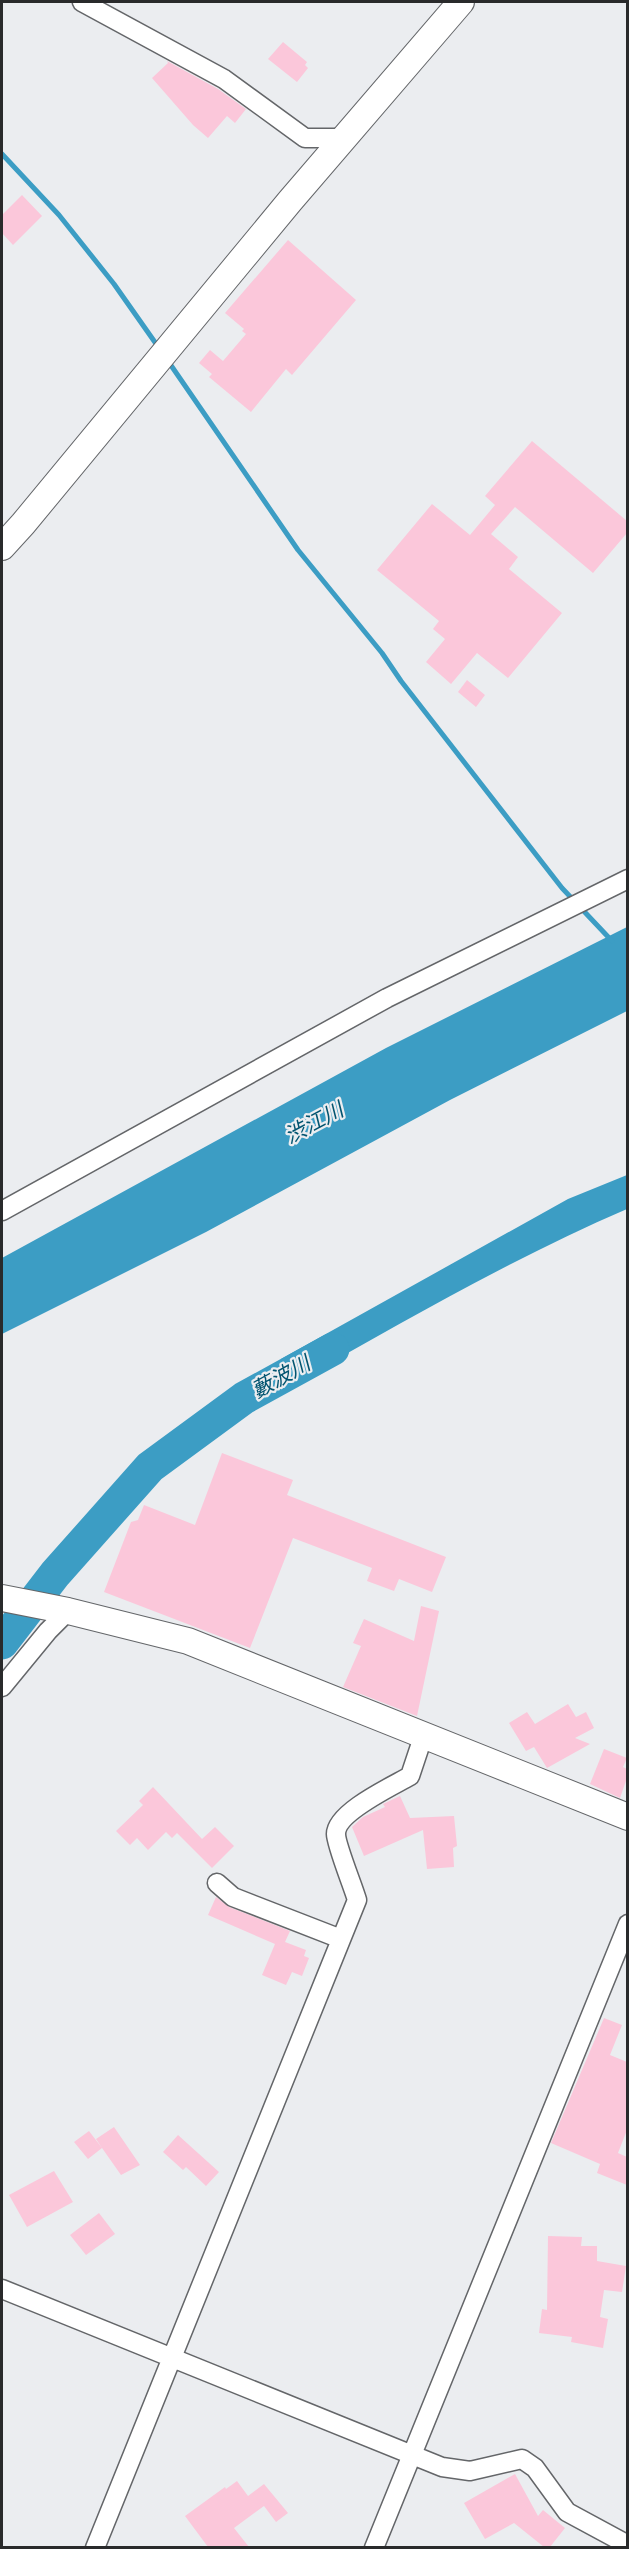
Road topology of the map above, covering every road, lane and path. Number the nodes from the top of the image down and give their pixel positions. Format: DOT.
graph roads {
  1 [pos="82,2"];
  2 [pos="460,2"];
  3 [pos="345,138"];
  4 [pos="2,547"];
  5 [pos="627,879"];
  6 [pos="2,1211"];
  7 [pos="7,1600"];
  8 [pos="61,1610"];
  9 [pos="2,1687"];
  10 [pos="423,1737"];
  11 [pos="627,1817"];
  12 [pos="217,1883"];
  13 [pos="627,1923"];
  14 [pos="340,1939"];
  15 [pos="2,2289"];
  16 [pos="173,2358"];
  17 [pos="411,2455"];
  18 [pos="627,2545"];
  19 [pos="95,2547"];
  20 [pos="374,2547"];
  1 -- 3 [label="street"];
  2 -- 3 [label="street"];
  3 -- 4 [label="street"];
  5 -- 6 [label="street"];
  7 -- 8 [label="street"];
  8 -- 9 [label="street"];
  8 -- 10 [label="street"];
  10 -- 11 [label="street"];
  10 -- 14 [label="street"];
  12 -- 14 [label="street"];
  13 -- 17 [label="street"];
  14 -- 16 [label="street"];
  15 -- 16 [label="street"];
  16 -- 17 [label="street"];
  16 -- 19 [label="street"];
  17 -- 18 [label="street"];
  17 -- 20 [label="street"];
}
